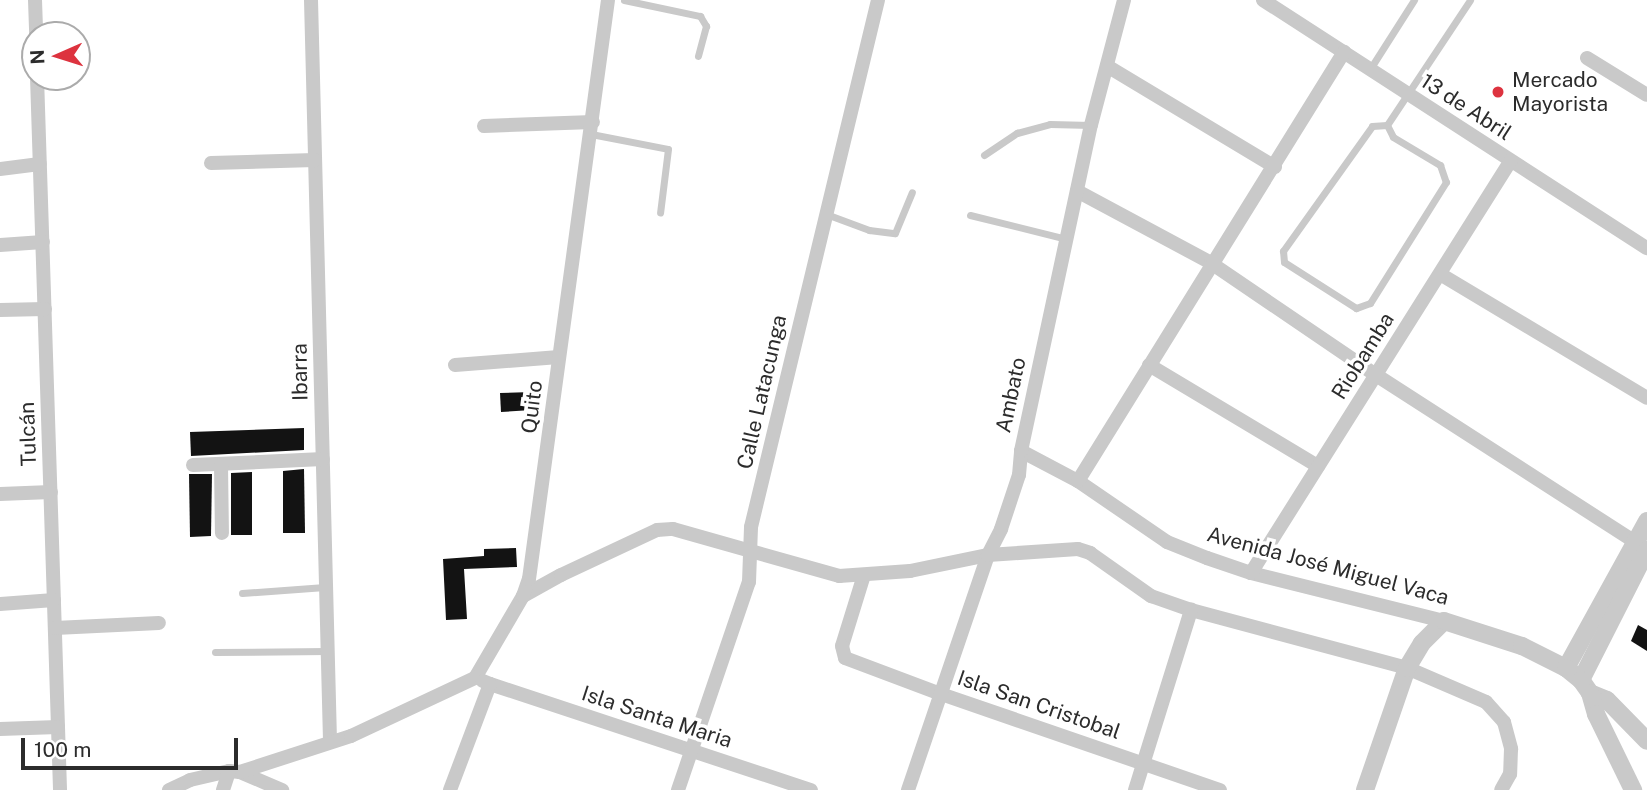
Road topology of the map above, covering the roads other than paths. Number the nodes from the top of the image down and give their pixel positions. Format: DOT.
graph roads {
  1 [pos="35,0"];
  2 [pos="311,0"];
  3 [pos="608,0"];
  4 [pos="624,0"];
  5 [pos="877,0"];
  6 [pos="1125,0"];
  7 [pos="1263,0"];
  8 [pos="1414,0"];
  9 [pos="1470,0"];
  10 [pos="36,21"];
  11 [pos="1344,52"];
  12 [pos="698,56"];
  13 [pos="1587,58"];
  14 [pos="1107,66"];
  15 [pos="1370,69"];
  16 [pos="37,91"];
  17 [pos="1409,95"];
  18 [pos="1647,95"];
  19 [pos="1091,125"];
  20 [pos="1387,125"];
  21 [pos="484,126"];
  22 [pos="592,128"];
  23 [pos="984,155"];
  24 [pos="315,160"];
  25 [pos="1510,161"];
  26 [pos="211,163"];
  27 [pos="40,164"];
  28 [pos="1275,167"];
  29 [pos="0,169"];
  30 [pos="1077,191"];
  31 [pos="912,192"];
  32 [pos="660,213"];
  33 [pos="826,213"];
  34 [pos="970,215"];
  35 [pos="1067,239"];
  36 [pos="43,242"];
  37 [pos="0,245"];
  38 [pos="1647,248"];
  39 [pos="1211,262"];
  40 [pos="1440,274"];
  41 [pos="45,309"];
  42 [pos="0,310"];
  43 [pos="559,357"];
  44 [pos="455,365"];
  45 [pos="1149,365"];
  46 [pos="1376,375"];
  47 [pos="1647,398"];
  48 [pos="1021,451"];
  49 [pos="323,459"];
  50 [pos="193,465"];
  51 [pos="221,465"];
  52 [pos="1318,466"];
  53 [pos="1078,481"];
  54 [pos="51,492"];
  55 [pos="0,494"];
  56 [pos="1647,522"];
  57 [pos="222,533"];
  58 [pos="1642,546"];
  59 [pos="752,552"];
  60 [pos="988,555"];
  61 [pos="1251,573"];
  62 [pos="864,575"];
  63 [pos="326,587"];
  64 [pos="242,593"];
  65 [pos="523,596"];
  66 [pos="54,600"];
  67 [pos="0,604"];
  68 [pos="1191,610"];
  69 [pos="1444,621"];
  70 [pos="159,623"];
  71 [pos="55,628"];
  72 [pos="328,651"];
  73 [pos="215,652"];
  74 [pos="1407,668"];
  75 [pos="1566,668"];
  76 [pos="475,678"];
  77 [pos="490,684"];
  78 [pos="1585,687"];
  79 [pos="941,694"];
  80 [pos="58,727"];
  81 [pos="0,729"];
  82 [pos="1647,741"];
  83 [pos="330,742"];
  84 [pos="691,749"];
  85 [pos="1145,763"];
  86 [pos="234,772"];
  87 [pos="60,790"];
  88 [pos="169,790"];
  89 [pos="223,790"];
  90 [pos="282,790"];
  91 [pos="450,790"];
  92 [pos="678,790"];
  93 [pos="811,790"];
  94 [pos="908,790"];
  95 [pos="1135,790"];
  96 [pos="1220,790"];
  97 [pos="1365,790"];
  98 [pos="1501,790"];
  99 [pos="1633,790"];
  1 -- 10 [label="street"];
  2 -- 24 [label="street, Ibarra"];
  3 -- 22 [label="street, Quito"];
  4 -- 12 [label="lane"];
  5 -- 33 [label="street, Calle Latacunga"];
  6 -- 14 [label="street, Ambato"];
  7 -- 11 [label="street, 13 de Abril"];
  8 -- 15 [label="lane"];
  9 -- 17 [label="lane"];
  11 -- 15 [label="street, 13 de Abril"];
  11 -- 28 [label="street"];
  13 -- 18 [label="street"];
  14 -- 19 [label="street, Ambato"];
  14 -- 28 [label="street"];
  15 -- 17 [label="street, 13 de Abril"];
  16 -- 27 [label="street, Tulcán"];
  17 -- 20 [label="lane"];
  17 -- 25 [label="street, 13 de Abril"];
  19 -- 23 [label="lane"];
  19 -- 30 [label="street, Ambato"];
  20 -- 20 [label="lane"];
  21 -- 22 [label="street"];
  22 -- 32 [label="lane"];
  22 -- 43 [label="street, Quito"];
  24 -- 26 [label="street"];
  24 -- 49 [label="street, Ibarra"];
  25 -- 38 [label="street, 13 de Abril"];
  25 -- 40 [label="street, Riobamba"];
  27 -- 29 [label="street"];
  27 -- 36 [label="street, Tulcán"];
  28 -- 39 [label="street"];
  30 -- 35 [label="street, Ambato"];
  30 -- 39 [label="street"];
  31 -- 33 [label="lane"];
  33 -- 59 [label="street, Calle Latacunga"];
  34 -- 35 [label="lane"];
  35 -- 48 [label="street, Ambato"];
  36 -- 37 [label="street"];
  36 -- 41 [label="street, Tulcán"];
  39 -- 45 [label="street"];
  39 -- 46 [label="street"];
  40 -- 46 [label="street, Riobamba"];
  40 -- 47 [label="street"];
  41 -- 42 [label="street"];
  41 -- 54 [label="street, Tulcán"];
  43 -- 44 [label="street"];
  43 -- 65 [label="street, Quito"];
  45 -- 52 [label="street"];
  45 -- 53 [label="street"];
  46 -- 52 [label="street, Riobamba"];
  46 -- 58 [label="street"];
  48 -- 53 [label="street, Avenida José Miguel Vaca"];
  48 -- 60 [label="street, Ambato"];
  49 -- 51 [label="street"];
  49 -- 63 [label="street, Ibarra"];
  50 -- 51 [label="street"];
  51 -- 57 [label="street"];
  52 -- 61 [label="street, Riobamba"];
  53 -- 61 [label="street, Avenida José Miguel Vaca"];
  54 -- 55 [label="street"];
  54 -- 66 [label="street, Tulcán"];
  56 -- 58 [label="street"];
  58 -- 75 [label="street"];
  58 -- 78 [label="street"];
  59 -- 62 [label="street"];
  59 -- 65 [label="street"];
  59 -- 84 [label="street, Calle Latacunga"];
  60 -- 62 [label="street"];
  60 -- 68 [label="street"];
  60 -- 79 [label="street, Ambato"];
  61 -- 69 [label="street, Avenida José Miguel Vaca"];
  62 -- 79 [label="street, Isla San Cristobal"];
  63 -- 64 [label="lane"];
  63 -- 72 [label="street, Ibarra"];
  65 -- 76 [label="street, Quito"];
  66 -- 67 [label="street"];
  66 -- 71 [label="street, Tulcán"];
  68 -- 74 [label="street"];
  68 -- 85 [label="street"];
  69 -- 74 [label="street"];
  69 -- 75 [label="street, Avenida José Miguel Vaca"];
  70 -- 71 [label="street"];
  71 -- 80 [label="street, Tulcán"];
  72 -- 73 [label="lane"];
  72 -- 83 [label="street, Ibarra"];
  74 -- 97 [label="street"];
  74 -- 98 [label="street"];
  75 -- 78 [label="street, Avenida José Miguel Vaca"];
  76 -- 77 [label="street"];
  76 -- 83 [label="street"];
  77 -- 84 [label="street, Isla Santa Maria"];
  77 -- 91 [label="street"];
  78 -- 82 [label="street, Avenida José Miguel Vaca"];
  78 -- 99 [label="street"];
  79 -- 85 [label="street, Isla San Cristobal"];
  79 -- 94 [label="street, Ambato"];
  80 -- 81 [label="street"];
  80 -- 87 [label="street, Tulcán"];
  83 -- 86 [label="street"];
  84 -- 92 [label="street, Calle Latacunga"];
  84 -- 93 [label="street, Isla Santa Maria"];
  85 -- 95 [label="street"];
  85 -- 96 [label="street, Isla San Cristobal"];
  86 -- 88 [label="street"];
  86 -- 89 [label="street"];
  86 -- 90 [label="street"];
}
